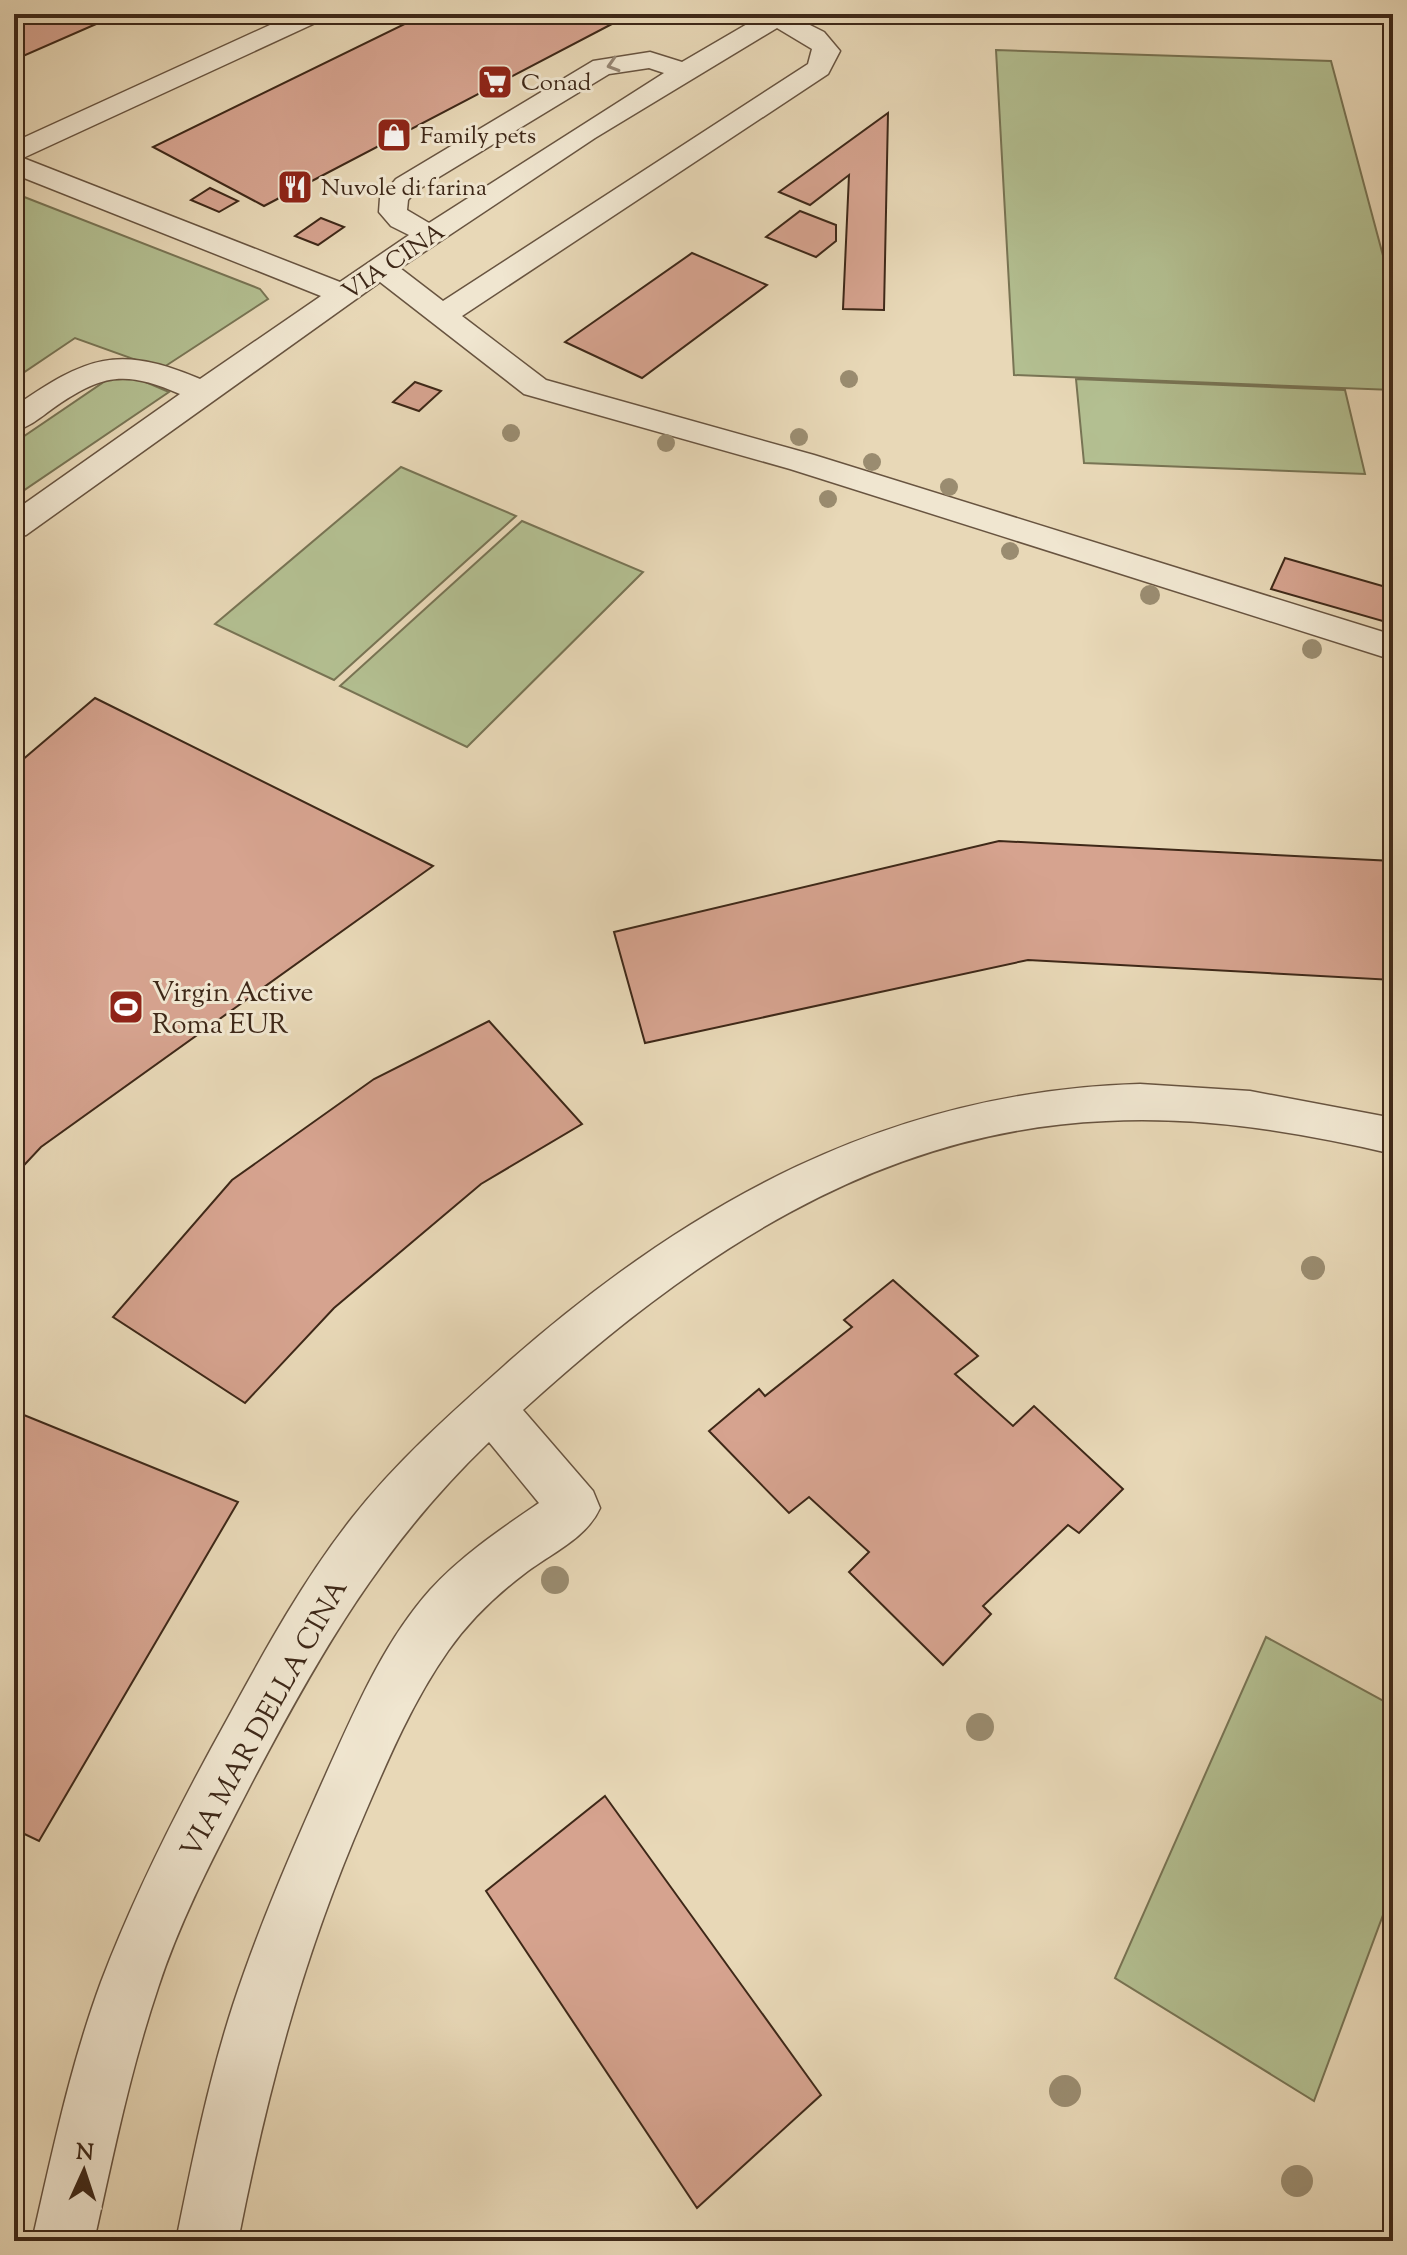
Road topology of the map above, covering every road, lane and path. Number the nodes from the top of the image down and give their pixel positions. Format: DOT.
graph roads {
  1 [pos="315,14"];
  2 [pos="773,16"];
  3 [pos="688,72"];
  4 [pos="14,152"];
  5 [pos="14,164"];
  6 [pos="431,235"];
  7 [pos="381,268"];
  8 [pos="343,294"];
  9 [pos="442,315"];
  10 [pos="204,392"];
  11 [pos="14,421"];
  12 [pos="14,527"];
  13 [pos="1393,648"];
  14 [pos="1393,1136"];
  15 [pos="491,1408"];
  16 [pos="63,2241"];
  17 [pos="207,2241"];
  1 -- 4 [label="street"];
  2 -- 3 [label="street, VIA CINA"];
  2 -- 9 [label="street"];
  3 -- 6 [label="street, VIA CINA"];
  3 -- 6 [label="street, one-way"];
  5 -- 8 [label="street"];
  6 -- 7 [label="street, VIA CINA"];
  7 -- 8 [label="street, VIA CINA"];
  7 -- 9 [label="street"];
  8 -- 10 [label="street, VIA CINA"];
  9 -- 13 [label="street"];
  10 -- 11 [label="street"];
  10 -- 12 [label="street, VIA CINA"];
  14 -- 15 [label="street, VIA MAR DELLA CINA"];
  15 -- 16 [label="street, VIA MAR DELLA CINA"];
  15 -- 17 [label="street"];
}
